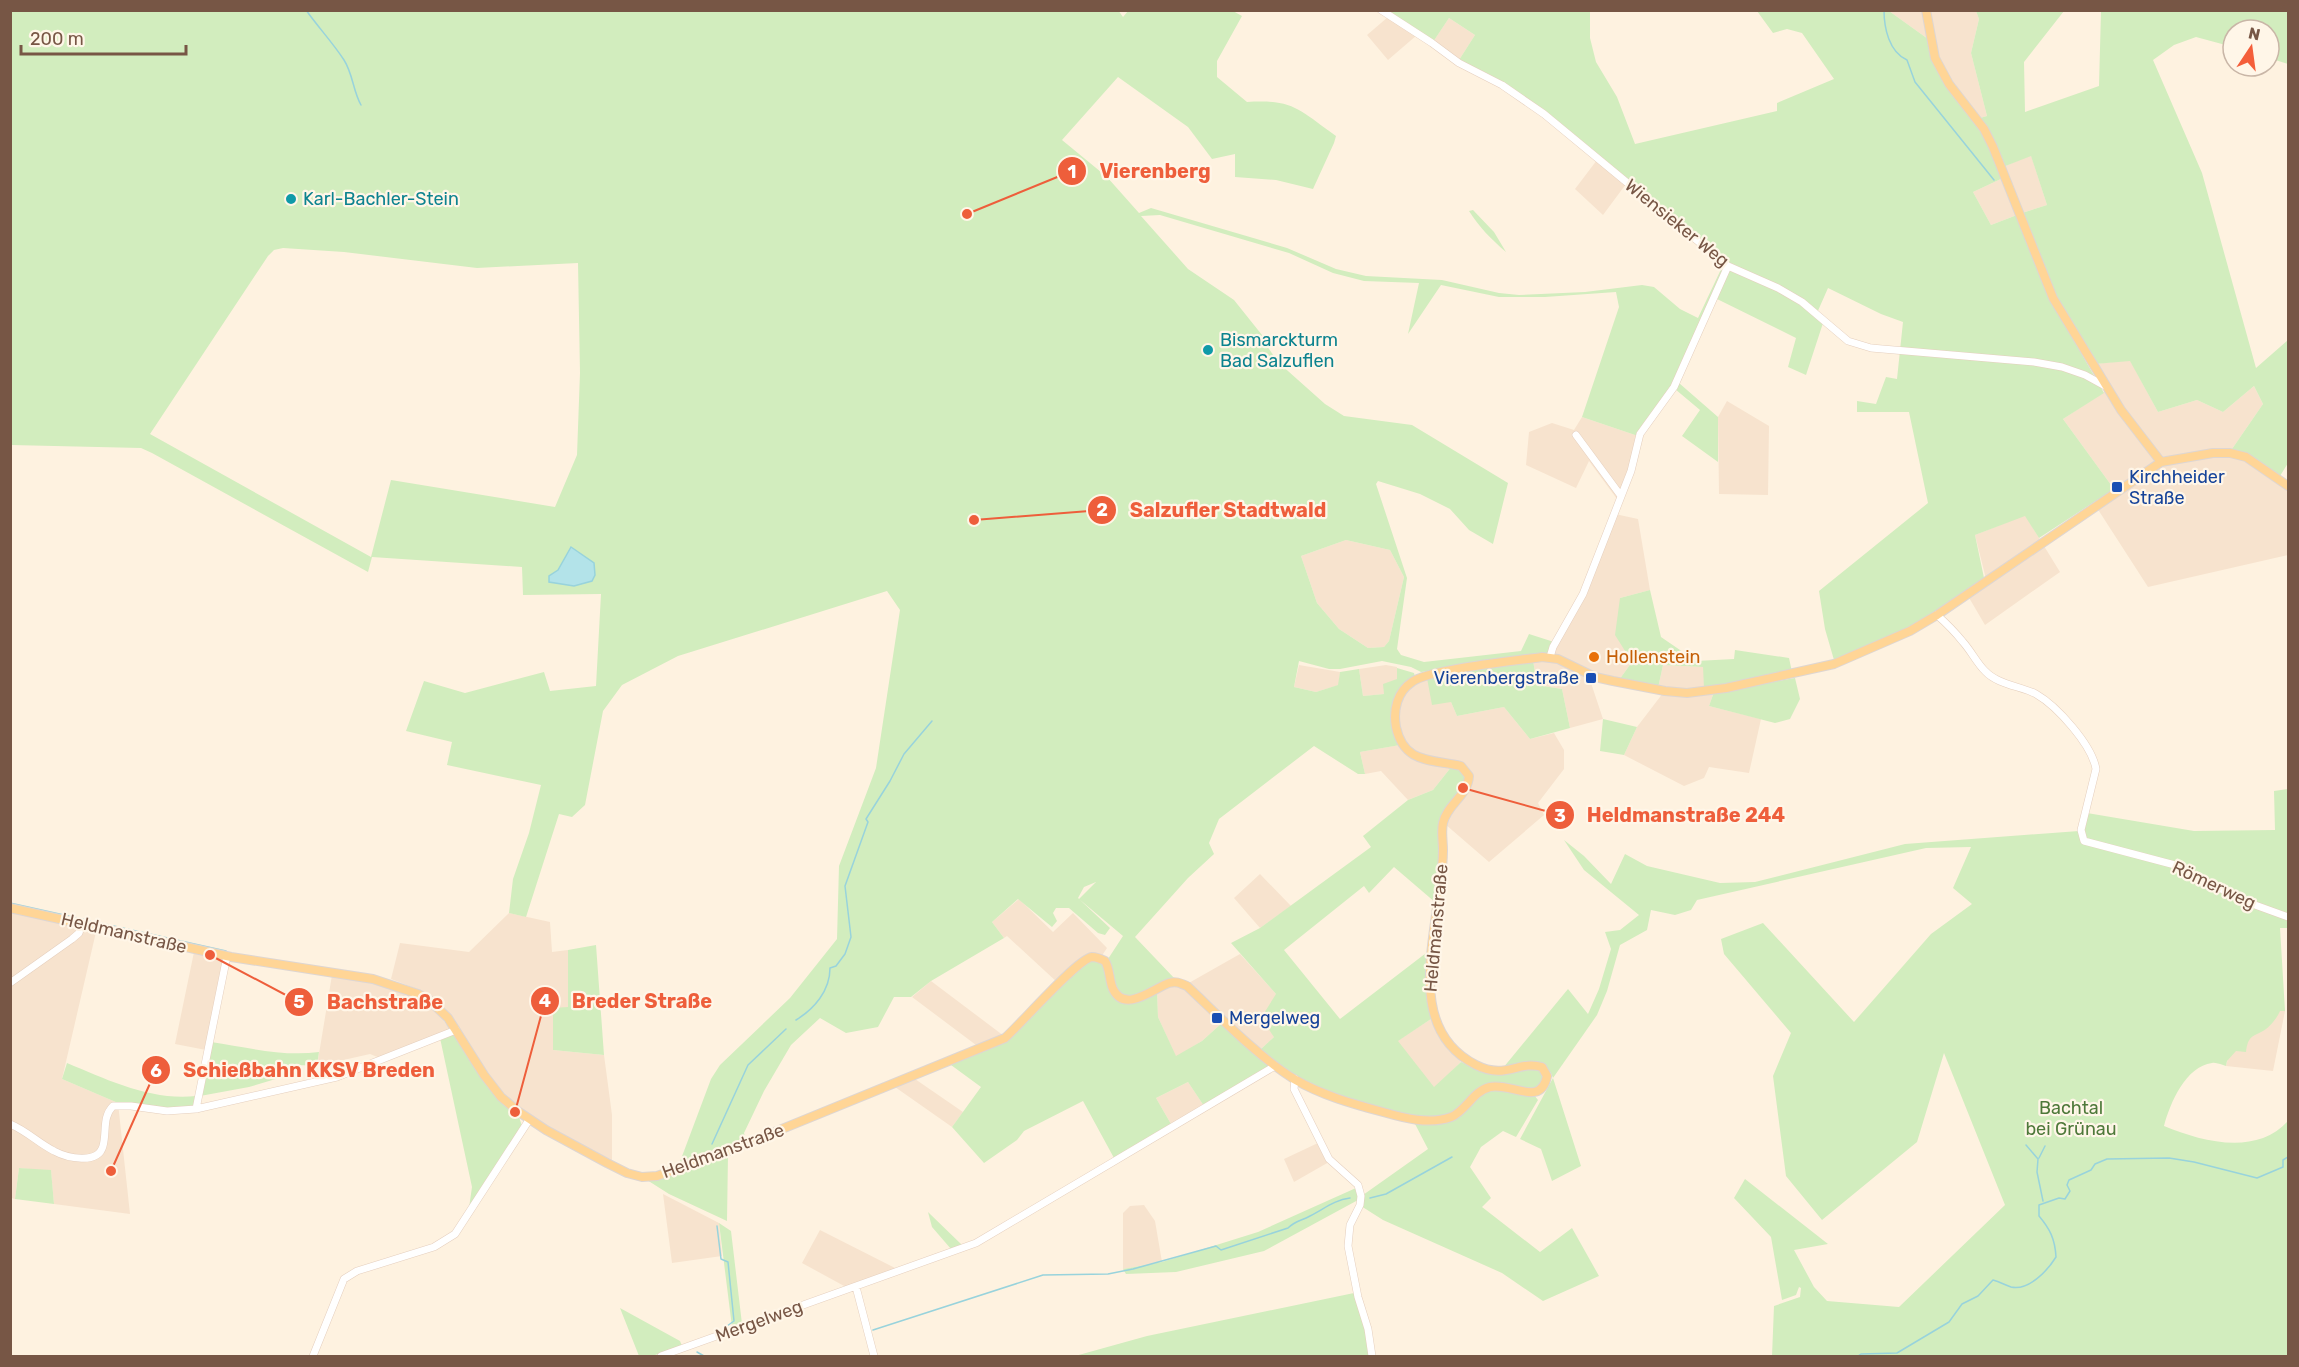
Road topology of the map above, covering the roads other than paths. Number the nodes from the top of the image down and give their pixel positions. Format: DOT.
graph roads {
  1 [pos="1381,10"];
  2 [pos="1926,10"];
  3 [pos="1728,266"];
  4 [pos="2105,386"];
  5 [pos="1576,435"];
  6 [pos="2161,462"];
  7 [pos="2289,486"];
  8 [pos="1621,496"];
  9 [pos="1937,615"];
  10 [pos="1550,657"];
  11 [pos="10,908"];
  12 [pos="2289,917"];
  13 [pos="82,924"];
  14 [pos="227,956"];
  15 [pos="10,983"];
  16 [pos="456,1030"];
  17 [pos="1275,1066"];
  18 [pos="1295,1079"];
  19 [pos="196,1109"];
  20 [pos="529,1120"];
  21 [pos="10,1124"];
  22 [pos="856,1287"];
  23 [pos="314,1356"];
  24 [pos="662,1356"];
  25 [pos="874,1356"];
  26 [pos="1372,1356"];
  1 -- 3 [label="street, Wiensieker Weg"];
  2 -- 4 [label="main road"];
  3 -- 4 [label="street, Wiensieker Weg"];
  3 -- 8 [label="street"];
  4 -- 6 [label="main road"];
  5 -- 8 [label="street"];
  6 -- 7 [label="main road"];
  6 -- 9 [label="main road"];
  8 -- 10 [label="street"];
  9 -- 10 [label="main road"];
  9 -- 12 [label="street, Römerweg"];
  10 -- 18 [label="main road, Heldmanstraße"];
  11 -- 13 [label="main road, Heldmanstraße"];
  13 -- 14 [label="main road, Heldmanstraße"];
  13 -- 15 [label="street"];
  14 -- 16 [label="main road, Heldmanstraße"];
  14 -- 19 [label="street"];
  16 -- 19 [label="street"];
  16 -- 20 [label="main road, Heldmanstraße"];
  17 -- 18 [label="main road, Heldmanstraße"];
  17 -- 20 [label="main road, Heldmanstraße"];
  17 -- 22 [label="street, Mergelweg"];
  18 -- 26 [label="street"];
  19 -- 21 [label="street"];
  20 -- 23 [label="street"];
  22 -- 24 [label="street, Mergelweg"];
  22 -- 25 [label="street"];
}
